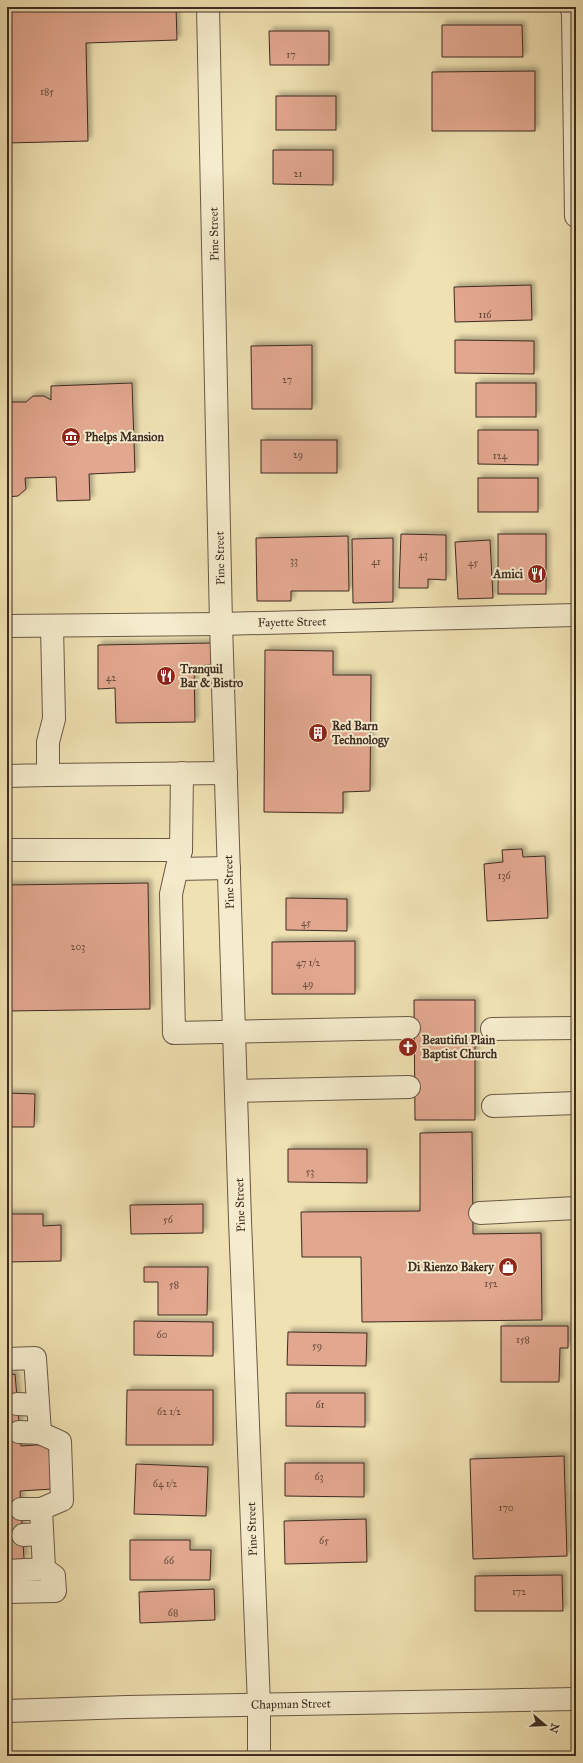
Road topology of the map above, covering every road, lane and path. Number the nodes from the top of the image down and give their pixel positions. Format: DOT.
graph roads {
  1 [pos="208,7"];
  2 [pos="573,9"];
  3 [pos="576,216"];
  4 [pos="576,615"];
  5 [pos="221,624"];
  6 [pos="7,626"];
  7 [pos="52,626"];
  8 [pos="182,773"];
  9 [pos="226,773"];
  10 [pos="48,775"];
  11 [pos="7,776"];
  12 [pos="7,850"];
  13 [pos="179,860"];
  14 [pos="229,868"];
  15 [pos="410,1028"];
  16 [pos="576,1028"];
  17 [pos="492,1029"];
  18 [pos="234,1032"];
  19 [pos="409,1087"];
  20 [pos="236,1090"];
  21 [pos="576,1102"];
  22 [pos="493,1106"];
  23 [pos="576,1208"];
  24 [pos="480,1212"];
  25 [pos="7,1359"];
  26 [pos="44,1568"];
  27 [pos="7,1571"];
  28 [pos="7,1592"];
  29 [pos="576,1699"];
  30 [pos="259,1705"];
  31 [pos="7,1711"];
  32 [pos="259,1756"];
  1 -- 5 [label="street, Pine Street"];
  2 -- 3 [label="street"];
  4 -- 5 [label="street, Fayette Street"];
  5 -- 7 [label="street, Fayette Street"];
  5 -- 9 [label="street, Pine Street"];
  6 -- 7 [label="street, Fayette Street"];
  7 -- 10 [label="street"];
  8 -- 9 [label="street"];
  8 -- 10 [label="street"];
  8 -- 13 [label="street"];
  9 -- 14 [label="street, Pine Street"];
  10 -- 11 [label="street"];
  12 -- 13 [label="street"];
  13 -- 14 [label="street"];
  13 -- 18 [label="street"];
  14 -- 18 [label="street, Pine Street"];
  15 -- 18 [label="street"];
  16 -- 17 [label="street"];
  18 -- 20 [label="street, Pine Street"];
  19 -- 20 [label="street"];
  20 -- 30 [label="street, Pine Street"];
  21 -- 22 [label="street"];
  23 -- 24 [label="street"];
  25 -- 26 [label="street"];
  26 -- 27 [label="street"];
  26 -- 28 [label="street"];
  29 -- 30 [label="street, Chapman Street"];
  30 -- 31 [label="street, Chapman Street"];
  30 -- 32 [label="street, Pine Street"];
}
